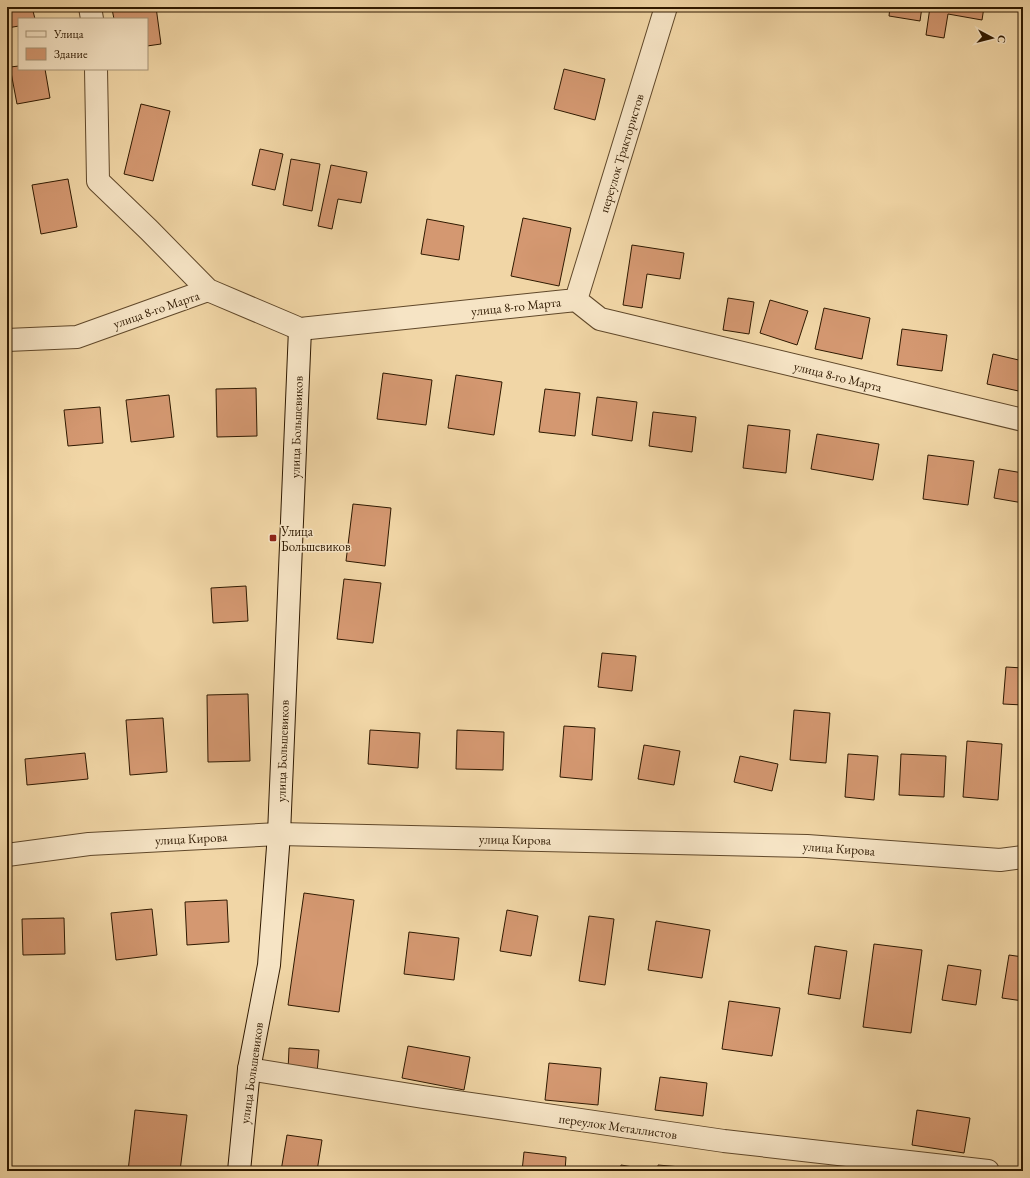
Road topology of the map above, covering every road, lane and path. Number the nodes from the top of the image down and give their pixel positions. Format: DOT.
graph roads {
  1 [pos="90,7"];
  2 [pos="666,7"];
  3 [pos="92,18"];
  4 [pos="96,70"];
  5 [pos="208,290"];
  6 [pos="576,300"];
  7 [pos="300,329"];
  8 [pos="7,340"];
  9 [pos="1023,420"];
  10 [pos="279,834"];
  11 [pos="7,855"];
  12 [pos="1023,857"];
  13 [pos="249,1069"];
  14 [pos="239,1171"];
  15 [pos="988,1171"];
  1 -- 3 [label="street"];
  2 -- 6 [label="street, переулок Трактористов"];
  4 -- 5 [label="street"];
  5 -- 7 [label="street, улица 8-го Марта"];
  5 -- 8 [label="street, улица 8-го Марта"];
  6 -- 7 [label="street, улица 8-го Марта"];
  6 -- 9 [label="street, улица 8-го Марта"];
  7 -- 10 [label="street, улица Большевиков"];
  10 -- 11 [label="street, улица Кирова"];
  10 -- 12 [label="street, улица Кирова"];
  10 -- 13 [label="street, улица Большевиков"];
  13 -- 14 [label="street, улица Большевиков"];
  13 -- 15 [label="street, переулок Металлистов"];
}
